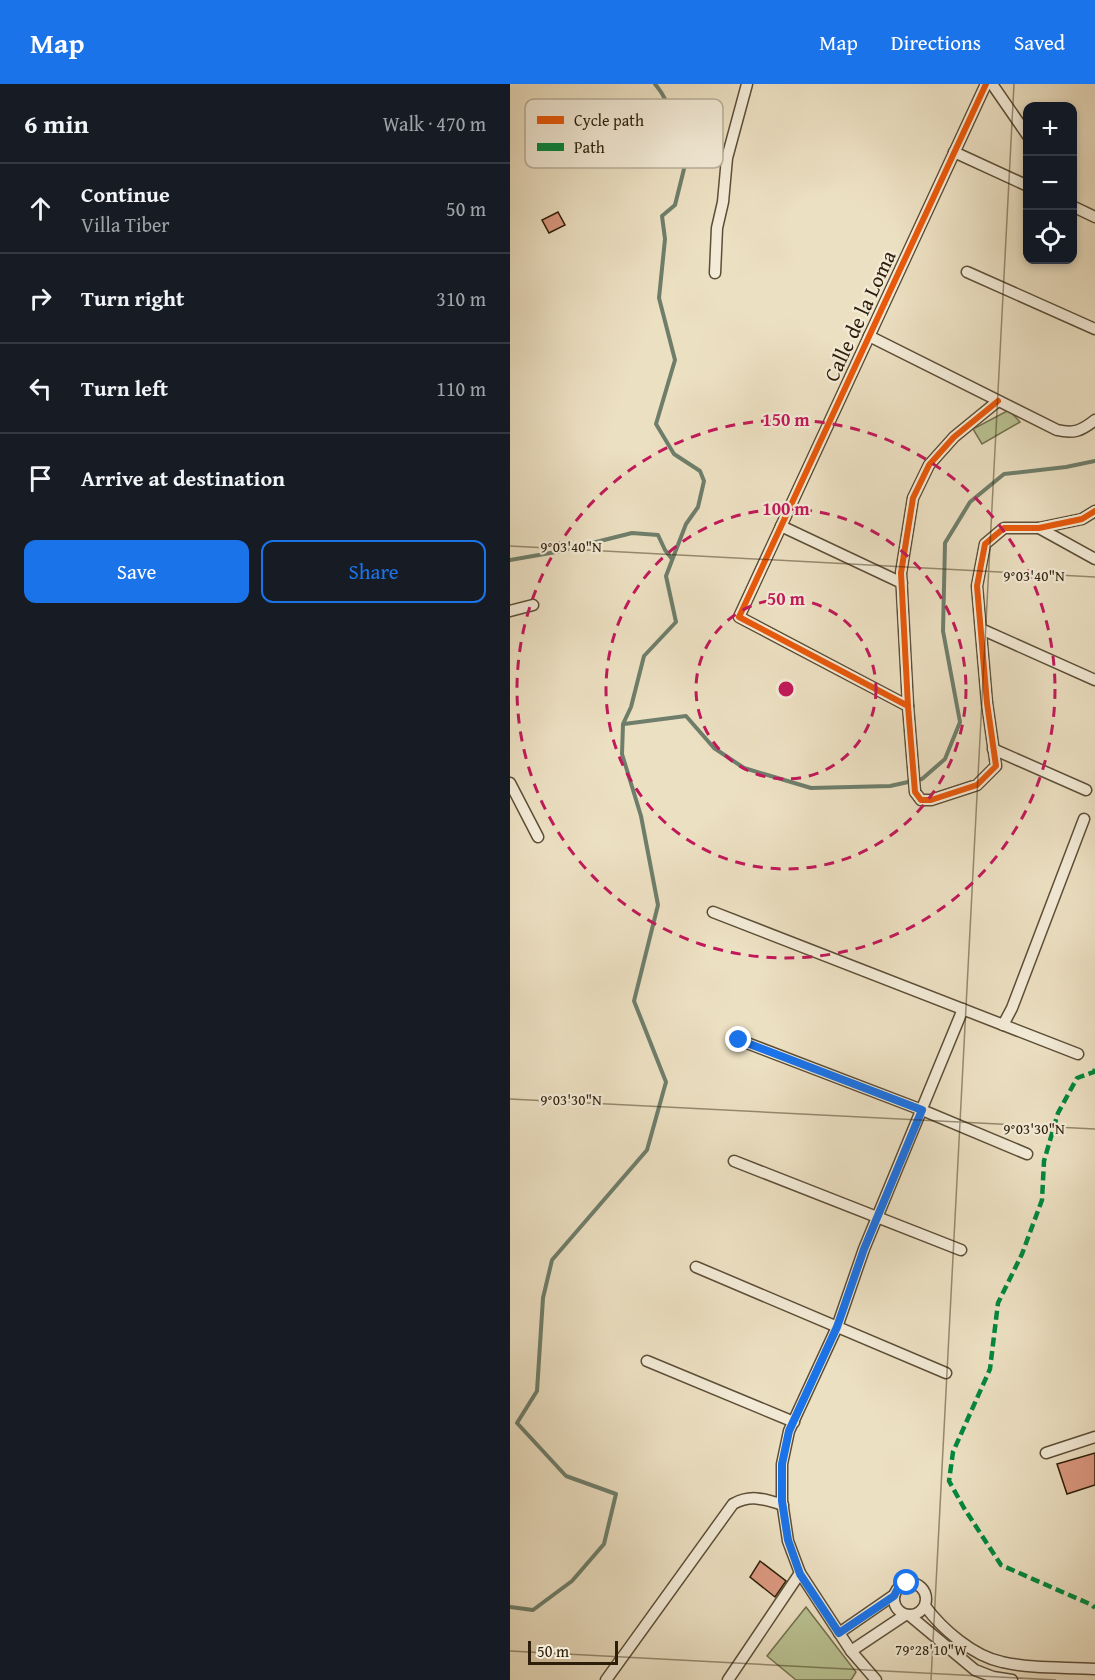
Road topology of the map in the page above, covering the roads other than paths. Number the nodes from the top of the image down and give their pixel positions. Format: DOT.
graph roads {
  1 [pos="747,84"];
  2 [pos="986,84"];
  3 [pos="992,84"];
  4 [pos="1023,129"];
  5 [pos="954,152"];
  6 [pos="1023,184"];
  7 [pos="1077,208"];
  8 [pos="1095,217"];
  9 [pos="967,272"];
  10 [pos="715,273"];
  11 [pos="1095,329"];
  12 [pos="869,336"];
  13 [pos="998,401"];
  14 [pos="1095,420"];
  15 [pos="1095,511"];
  16 [pos="781,526"];
  17 [pos="1039,528"];
  18 [pos="1095,559"];
  19 [pos="902,583"];
  20 [pos="533,605"];
  21 [pos="510,611"];
  22 [pos="981,629"];
  23 [pos="1095,680"];
  24 [pos="908,706"];
  25 [pos="993,749"];
  26 [pos="510,783"];
  27 [pos="1086,790"];
  28 [pos="1084,819"];
  29 [pos="538,837"];
  30 [pos="713,912"];
  31 [pos="963,1009"];
  32 [pos="1003,1025"];
  33 [pos="739,1040"];
  34 [pos="1077,1054"];
  35 [pos="922,1110"];
  36 [pos="1027,1154"];
  37 [pos="734,1161"];
  38 [pos="877,1217"];
  39 [pos="961,1250"];
  40 [pos="696,1267"];
  41 [pos="837,1327"];
  42 [pos="647,1362"];
  43 [pos="946,1373"];
  44 [pos="794,1422"];
  45 [pos="1095,1437"];
  46 [pos="1046,1454"];
  47 [pos="783,1505"];
  48 [pos="800,1574"];
  49 [pos="894,1596"];
  50 [pos="925,1606"];
  51 [pos="907,1615"];
  52 [pos="839,1633"];
  53 [pos="851,1650"];
  54 [pos="1088,1673"];
  55 [pos="870,1677"];
  56 [pos="606,1680"];
  57 [pos="728,1680"];
  58 [pos="1012,1680"];
  1 -- 10 [label="street"];
  2 -- 5 [label="street, Calle de la Loma"];
  3 -- 4 [label="street"];
  5 -- 6 [label="street"];
  5 -- 12 [label="street, Calle de la Loma"];
  7 -- 8 [label="street"];
  9 -- 11 [label="street"];
  12 -- 13 [label="street"];
  12 -- 16 [label="street, Calle de la Loma"];
  13 -- 14 [label="street"];
  13 -- 19 [label="street"];
  15 -- 17 [label="street"];
  16 -- 19 [label="street"];
  16 -- 24 [label="street, Calle de la Loma"];
  17 -- 18 [label="street"];
  17 -- 22 [label="street"];
  19 -- 24 [label="street"];
  20 -- 21 [label="street"];
  22 -- 23 [label="street"];
  22 -- 25 [label="street"];
  24 -- 25 [label="street"];
  25 -- 27 [label="street"];
  26 -- 29 [label="street"];
  28 -- 32 [label="street"];
  30 -- 31 [label="street"];
  31 -- 32 [label="street"];
  31 -- 35 [label="street"];
  32 -- 34 [label="street"];
  33 -- 35 [label="street"];
  35 -- 36 [label="street"];
  35 -- 38 [label="street"];
  37 -- 38 [label="street"];
  38 -- 39 [label="street"];
  38 -- 41 [label="street"];
  40 -- 41 [label="street"];
  41 -- 43 [label="street"];
  41 -- 44 [label="street"];
  42 -- 44 [label="street"];
  44 -- 47 [label="street"];
  45 -- 46 [label="street"];
  47 -- 48 [label="street"];
  47 -- 56 [label="street"];
  48 -- 52 [label="street"];
  48 -- 57 [label="street"];
  49 -- 50 [label="street"];
  49 -- 51 [label="street"];
  49 -- 52 [label="street"];
  50 -- 51 [label="street"];
  50 -- 54 [label="street"];
  51 -- 53 [label="street"];
  51 -- 58 [label="street"];
  52 -- 53 [label="street"];
  53 -- 55 [label="street"];
}
